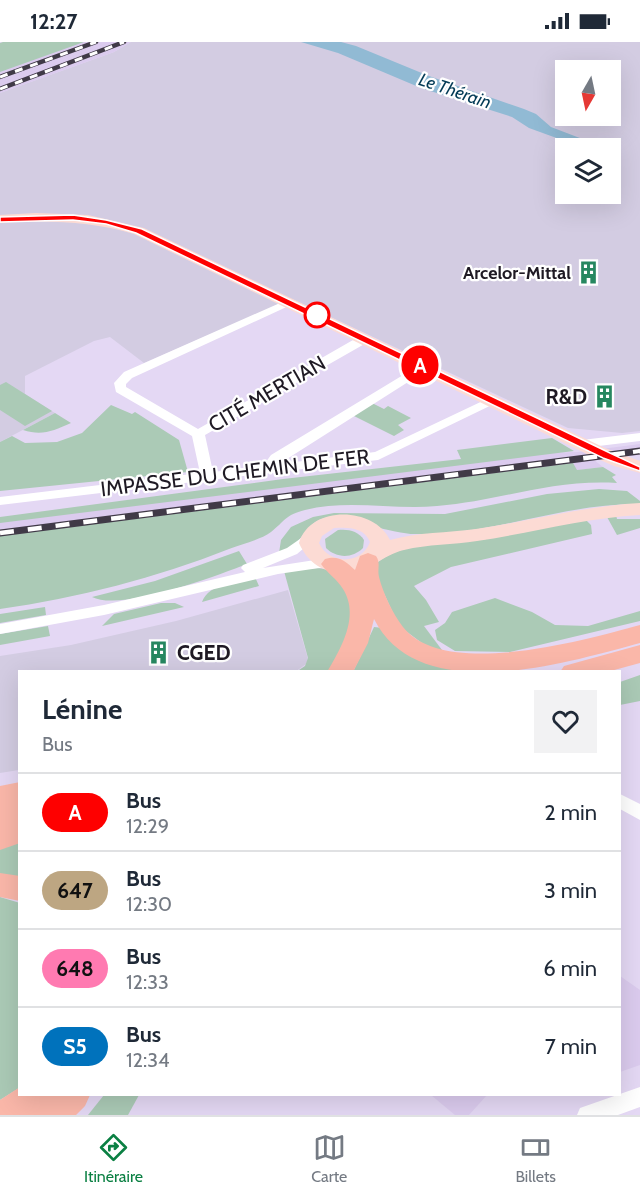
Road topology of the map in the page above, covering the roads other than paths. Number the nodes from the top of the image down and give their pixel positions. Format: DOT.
graph roads {
  1 [pos="0,219"];
  2 [pos="289,302"];
  3 [pos="364,339"];
  4 [pos="423,367"];
  5 [pos="494,401"];
  6 [pos="198,434"];
  7 [pos="640,437"];
  8 [pos="582,444"];
  9 [pos="640,467"];
  10 [pos="267,470"];
  11 [pos="207,476"];
  12 [pos="0,501"];
  13 [pos="637,509"];
  14 [pos="373,530"];
  15 [pos="310,537"];
  16 [pos="440,539"];
  17 [pos="373,556"];
  18 [pos="330,564"];
  19 [pos="203,586"];
  20 [pos="0,629"];
  21 [pos="640,634"];
  22 [pos="600,645"];
  23 [pos="640,654"];
  24 [pos="341,670"];
  25 [pos="507,670"];
  26 [pos="580,670"];
  27 [pos="18,793"];
  28 [pos="0,797"];
  29 [pos="621,802"];
  30 [pos="18,810"];
  31 [pos="640,813"];
  32 [pos="0,815"];
  33 [pos="18,832"];
  34 [pos="0,838"];
  35 [pos="0,885"];
  36 [pos="18,889"];
  37 [pos="36,1096"];
  38 [pos="72,1096"];
  39 [pos="640,1097"];
  40 [pos="7,1115"];
  41 [pos="51,1115"];
  42 [pos="588,1115"];
  1 -- 2 [label="street"];
  2 -- 3 [label="street"];
  2 -- 6 [label="street, CITÉ MERTIAN"];
  3 -- 4 [label="street"];
  3 -- 6 [label="street, CITÉ MERTIAN"];
  4 -- 5 [label="street"];
  4 -- 10 [label="street"];
  5 -- 8 [label="street"];
  5 -- 10 [label="street, IMPASSE DU CHEMIN DE FER"];
  6 -- 11 [label="street"];
  7 -- 8 [label="street"];
  8 -- 9 [label="street"];
  10 -- 11 [label="street, IMPASSE DU CHEMIN DE FER"];
  11 -- 12 [label="street, IMPASSE DU CHEMIN DE FER"];
  13 -- 16 [label="street"];
  14 -- 15 [label="street"];
  14 -- 16 [label="street"];
  14 -- 17 [label="street"];
  15 -- 18 [label="street"];
  15 -- 19 [label="street"];
  16 -- 17 [label="street"];
  17 -- 18 [label="street"];
  17 -- 22 [label="main road"];
  18 -- 19 [label="street"];
  18 -- 24 [label="main road"];
  19 -- 20 [label="street"];
  21 -- 22 [label="main road"];
  22 -- 25 [label="main road"];
  23 -- 26 [label="main road"];
  27 -- 28 [label="main road"];
  29 -- 31 [label="street"];
  30 -- 32 [label="main road"];
  33 -- 34 [label="main road"];
  35 -- 36 [label="main road"];
  37 -- 40 [label="main road"];
  38 -- 41 [label="main road"];
  39 -- 42 [label="street"];
}
